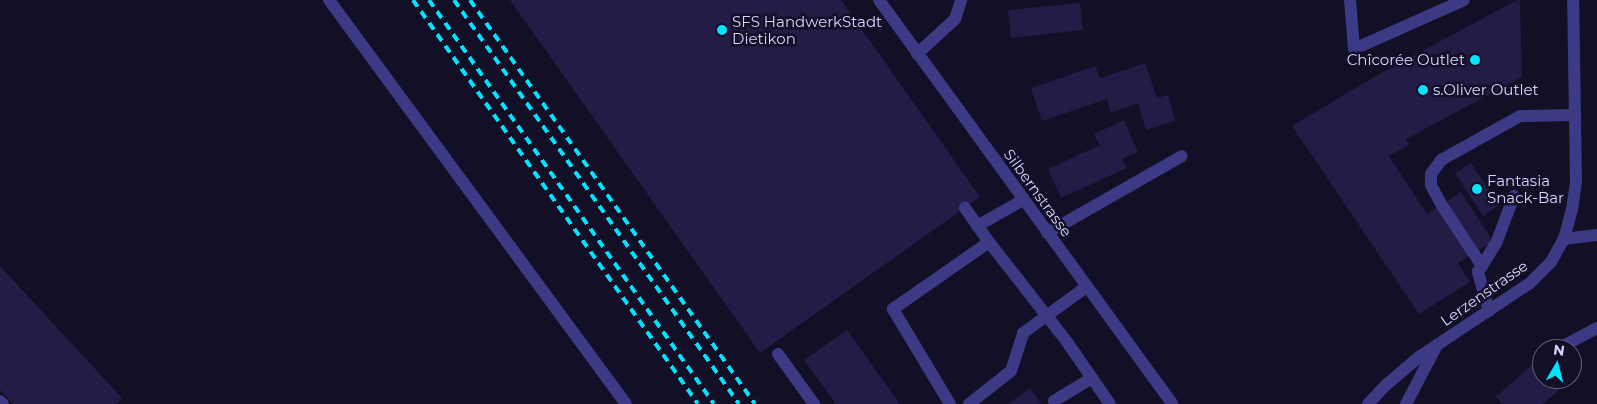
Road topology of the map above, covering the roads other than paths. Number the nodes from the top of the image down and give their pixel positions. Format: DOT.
graph roads {
  1 [pos="329,0"];
  2 [pos="880,0"];
  3 [pos="962,0"];
  4 [pos="1350,0"];
  5 [pos="1464,0"];
  6 [pos="1573,0"];
  7 [pos="918,54"];
  8 [pos="1575,115"];
  9 [pos="1182,156"];
  10 [pos="1514,196"];
  11 [pos="1023,200"];
  12 [pos="964,208"];
  13 [pos="977,226"];
  14 [pos="1047,232"];
  15 [pos="1597,235"];
  16 [pos="1564,239"];
  17 [pos="989,242"];
  18 [pos="1482,266"];
  19 [pos="1086,287"];
  20 [pos="1489,311"];
  21 [pos="1046,316"];
  22 [pos="1597,328"];
  23 [pos="1576,339"];
  24 [pos="1437,345"];
  25 [pos="778,354"];
  26 [pos="1092,378"];
  27 [pos="0,401"];
  28 [pos="1054,401"];
  29 [pos="3,404"];
  30 [pos="626,404"];
  31 [pos="814,404"];
  32 [pos="950,404"];
  33 [pos="969,404"];
  34 [pos="1110,404"];
  35 [pos="1172,404"];
  36 [pos="1368,404"];
  37 [pos="1406,404"];
  1 -- 30 [label="street"];
  2 -- 7 [label="street, Silbernstrasse"];
  3 -- 7 [label="street"];
  4 -- 5 [label="street"];
  6 -- 8 [label="street, Lerzenstrasse"];
  7 -- 11 [label="street, Silbernstrasse"];
  8 -- 16 [label="street, Lerzenstrasse"];
  8 -- 18 [label="street"];
  9 -- 14 [label="street"];
  10 -- 18 [label="street"];
  11 -- 13 [label="street"];
  11 -- 14 [label="street, Silbernstrasse"];
  12 -- 13 [label="street"];
  13 -- 17 [label="street"];
  14 -- 19 [label="street, Silbernstrasse"];
  15 -- 16 [label="street"];
  16 -- 20 [label="street, Lerzenstrasse"];
  17 -- 21 [label="street"];
  17 -- 32 [label="street"];
  18 -- 20 [label="street"];
  19 -- 21 [label="street"];
  19 -- 35 [label="street, Silbernstrasse"];
  20 -- 24 [label="street, Lerzenstrasse"];
  21 -- 26 [label="street"];
  21 -- 33 [label="street"];
  22 -- 23 [label="street"];
  24 -- 36 [label="street, Lerzenstrasse"];
  24 -- 37 [label="street"];
  25 -- 31 [label="street"];
  26 -- 28 [label="street"];
  26 -- 34 [label="street"];
  27 -- 29 [label="street"];
}
